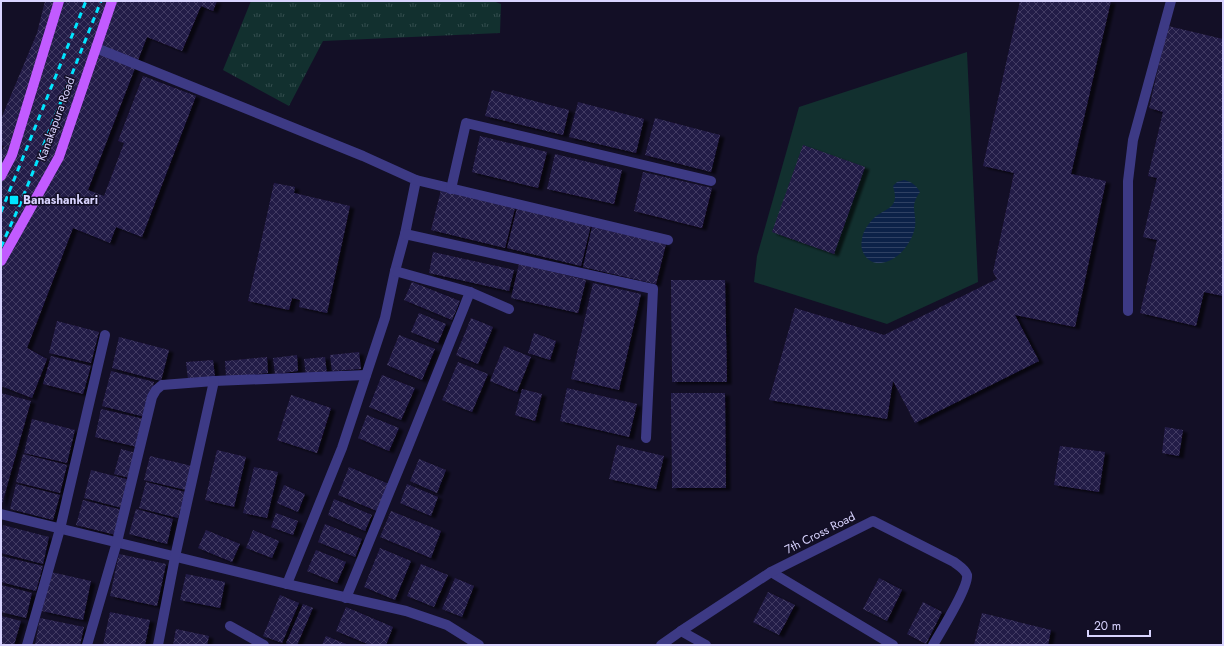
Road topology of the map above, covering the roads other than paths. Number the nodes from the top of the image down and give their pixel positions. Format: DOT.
graph roads {
  1 [pos="58,1"];
  2 [pos="112,1"];
  3 [pos="1171,1"];
  4 [pos="96,48"];
  5 [pos="1,176"];
  6 [pos="416,180"];
  7 [pos="711,181"];
  8 [pos="451,189"];
  9 [pos="405,234"];
  10 [pos="668,240"];
  11 [pos="1,261"];
  12 [pos="395,271"];
  13 [pos="470,292"];
  14 [pos="509,309"];
  15 [pos="1128,311"];
  16 [pos="106,335"];
  17 [pos="366,375"];
  18 [pos="214,381"];
  19 [pos="646,438"];
  20 [pos="1,514"];
  21 [pos="60,529"];
  22 [pos="117,542"];
  23 [pos="175,557"];
  24 [pos="771,572"];
  25 [pos="287,584"];
  26 [pos="346,598"];
  27 [pos="230,626"];
  28 [pos="680,631"];
  29 [pos="28,645"];
  30 [pos="87,645"];
  31 [pos="158,645"];
  32 [pos="264,645"];
  33 [pos="479,645"];
  34 [pos="662,645"];
  35 [pos="706,645"];
  36 [pos="893,645"];
  37 [pos="933,645"];
  1 -- 5 [label="main road"];
  2 -- 4 [label="main road, Kanakapura Road"];
  3 -- 15 [label="street"];
  4 -- 6 [label="street"];
  4 -- 11 [label="main road, Kanakapura Road"];
  6 -- 8 [label="street"];
  6 -- 9 [label="street"];
  7 -- 8 [label="street"];
  8 -- 10 [label="street"];
  9 -- 12 [label="street"];
  9 -- 19 [label="street"];
  12 -- 13 [label="street"];
  12 -- 17 [label="street"];
  13 -- 14 [label="street"];
  13 -- 26 [label="street"];
  16 -- 21 [label="street"];
  17 -- 18 [label="street"];
  17 -- 25 [label="street"];
  18 -- 22 [label="street"];
  18 -- 23 [label="street"];
  20 -- 21 [label="street"];
  21 -- 22 [label="street"];
  21 -- 29 [label="street"];
  22 -- 23 [label="street"];
  22 -- 30 [label="street"];
  23 -- 25 [label="street"];
  23 -- 31 [label="street"];
  24 -- 28 [label="street, 7th Cross Road"];
  24 -- 36 [label="street"];
  24 -- 37 [label="street, 7th Cross Road"];
  25 -- 26 [label="street"];
  26 -- 33 [label="street"];
  27 -- 32 [label="street"];
  28 -- 34 [label="street, 7th Cross Road"];
  28 -- 35 [label="street"];
}
